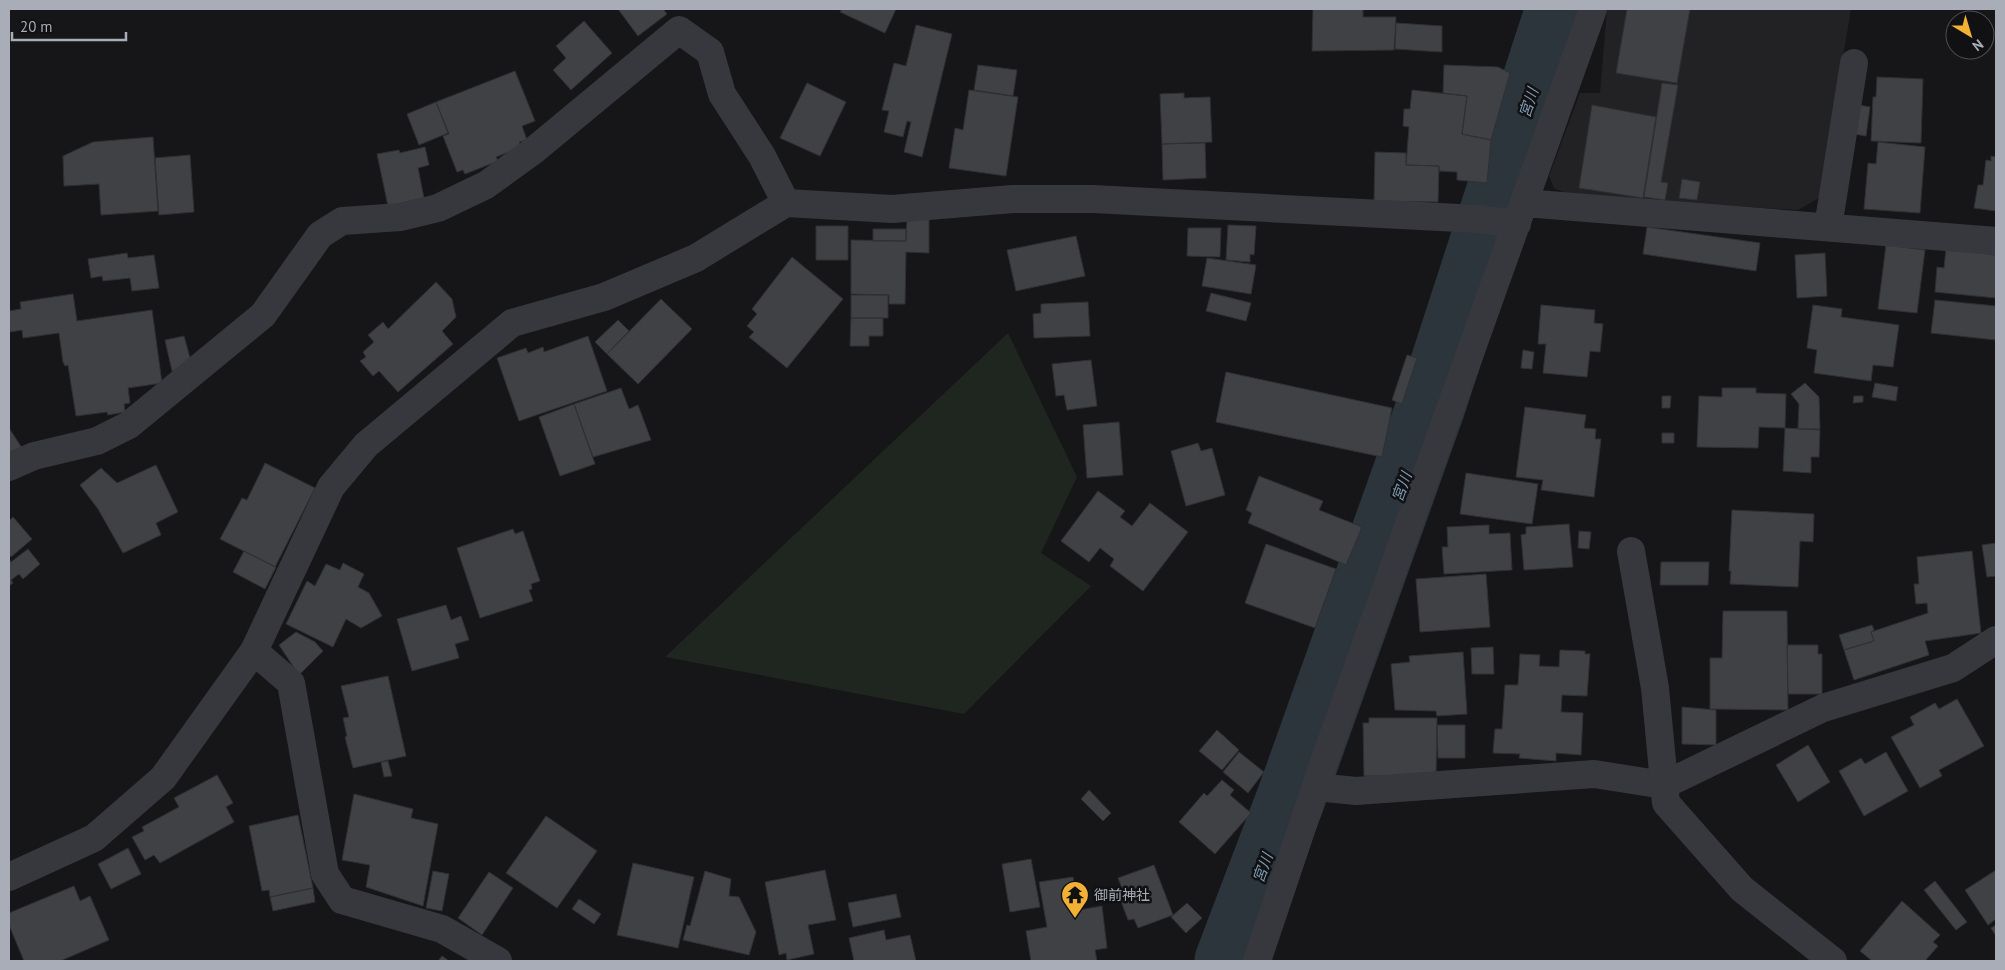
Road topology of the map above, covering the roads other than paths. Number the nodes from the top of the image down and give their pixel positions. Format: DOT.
graph roads {
  1 [pos="1593,9"];
  2 [pos="1854,62"];
  3 [pos="786,203"];
  4 [pos="1515,216"];
  5 [pos="1828,228"];
  6 [pos="1996,241"];
  7 [pos="9,468"];
  8 [pos="1631,551"];
  9 [pos="1996,640"];
  10 [pos="254,651"];
  11 [pos="1664,784"];
  12 [pos="1316,786"];
  13 [pos="9,878"];
  14 [pos="498,961"];
  15 [pos="1257,961"];
  16 [pos="1833,961"];
  1 -- 4 [label="street"];
  2 -- 5 [label="street"];
  3 -- 4 [label="street"];
  3 -- 7 [label="street"];
  3 -- 10 [label="street"];
  4 -- 5 [label="street"];
  4 -- 12 [label="street"];
  5 -- 6 [label="street"];
  8 -- 11 [label="street"];
  9 -- 11 [label="street"];
  10 -- 13 [label="street"];
  10 -- 14 [label="street"];
  11 -- 12 [label="street"];
  11 -- 16 [label="street"];
  12 -- 15 [label="street"];
}
